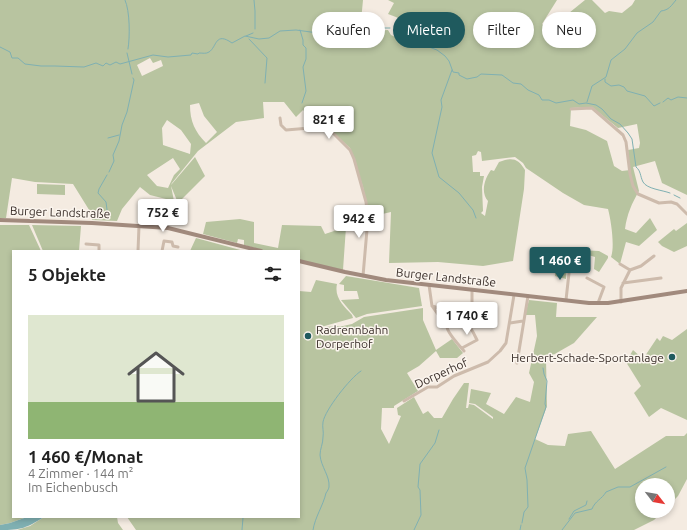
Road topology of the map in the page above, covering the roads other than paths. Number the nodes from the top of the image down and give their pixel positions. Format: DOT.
graph roads {
  1 [pos="571,109"];
  2 [pos="280,118"];
  3 [pos="687,214"];
  4 [pos="0,220"];
  5 [pos="140,226"];
  6 [pos="86,244"];
  7 [pos="178,247"];
  8 [pos="99,250"];
  9 [pos="138,250"];
  10 [pos="162,250"];
  11 [pos="257,250"];
  12 [pos="654,256"];
  13 [pos="300,261"];
  14 [pos="570,264"];
  15 [pos="620,264"];
  16 [pos="630,270"];
  17 [pos="363,276"];
  18 [pos="587,278"];
  19 [pos="661,278"];
  20 [pos="623,283"];
  21 [pos="429,285"];
  22 [pos="472,290"];
  23 [pos="687,291"];
  24 [pos="514,295"];
  25 [pos="528,296"];
  26 [pos="566,300"];
  27 [pos="621,302"];
  28 [pos="598,303"];
  29 [pos="432,306"];
  30 [pos="478,312"];
  31 [pos="523,321"];
  32 [pos="510,323"];
  33 [pos="517,363"];
  34 [pos="404,401"];
  1 -- 3 [label="street"];
  2 -- 17 [label="street"];
  4 -- 5 [label="main road, Burger Landstraße"];
  5 -- 9 [label="street"];
  5 -- 11 [label="main road, Burger Landstraße"];
  6 -- 8 [label="street"];
  7 -- 10 [label="street"];
  12 -- 16 [label="street"];
  13 -- 17 [label="main road, Burger Landstraße"];
  14 -- 26 [label="street"];
  15 -- 16 [label="street"];
  16 -- 20 [label="street"];
  17 -- 21 [label="main road, Burger Landstraße"];
  18 -- 28 [label="street"];
  19 -- 20 [label="street"];
  20 -- 27 [label="street"];
  21 -- 22 [label="main road, Burger Landstraße"];
  21 -- 29 [label="street"];
  22 -- 24 [label="main road, Burger Landstraße"];
  22 -- 30 [label="street"];
  23 -- 27 [label="main road, Burger Landstraße"];
  24 -- 25 [label="main road, Burger Landstraße"];
  24 -- 32 [label="street, Dorperhof"];
  25 -- 26 [label="main road, Burger Landstraße"];
  25 -- 31 [label="street"];
  26 -- 28 [label="main road, Burger Landstraße"];
  27 -- 28 [label="main road, Burger Landstraße"];
  29 -- 29 [label="street"];
  31 -- 32 [label="street"];
  31 -- 33 [label="street"];
  32 -- 34 [label="street, Dorperhof"];
}
